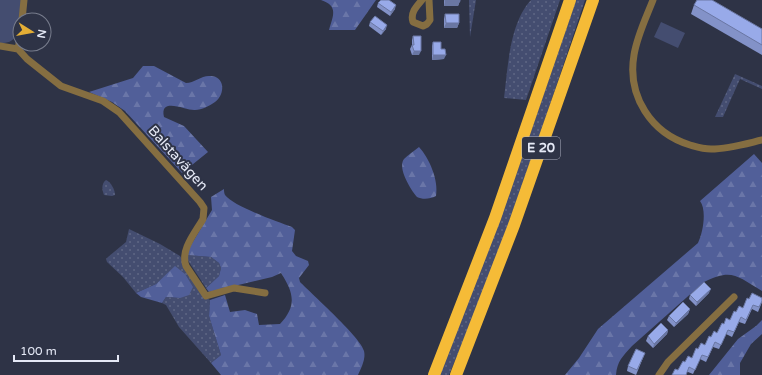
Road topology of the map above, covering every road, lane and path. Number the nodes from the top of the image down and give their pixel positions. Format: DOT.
graph roads {
  1 [pos="24,0"];
  2 [pos="422,0"];
  3 [pos="429,0"];
  4 [pos="570,0"];
  5 [pos="593,0"];
  6 [pos="653,0"];
  7 [pos="23,12"];
  8 [pos="0,46"];
  9 [pos="12,48"];
  10 [pos="21,52"];
  11 [pos="762,140"];
  12 [pos="265,293"];
  13 [pos="734,297"];
  14 [pos="434,375"];
  15 [pos="456,375"];
  16 [pos="659,375"];
  1 -- 7 [label="street"];
  2 -- 3 [label="street"];
  4 -- 14 [label="highway, E 20"];
  5 -- 15 [label="highway, E 20"];
  6 -- 11 [label="street"];
  8 -- 9 [label="street"];
  10 -- 12 [label="street, Balstavägen"];
  13 -- 16 [label="street"];
}
